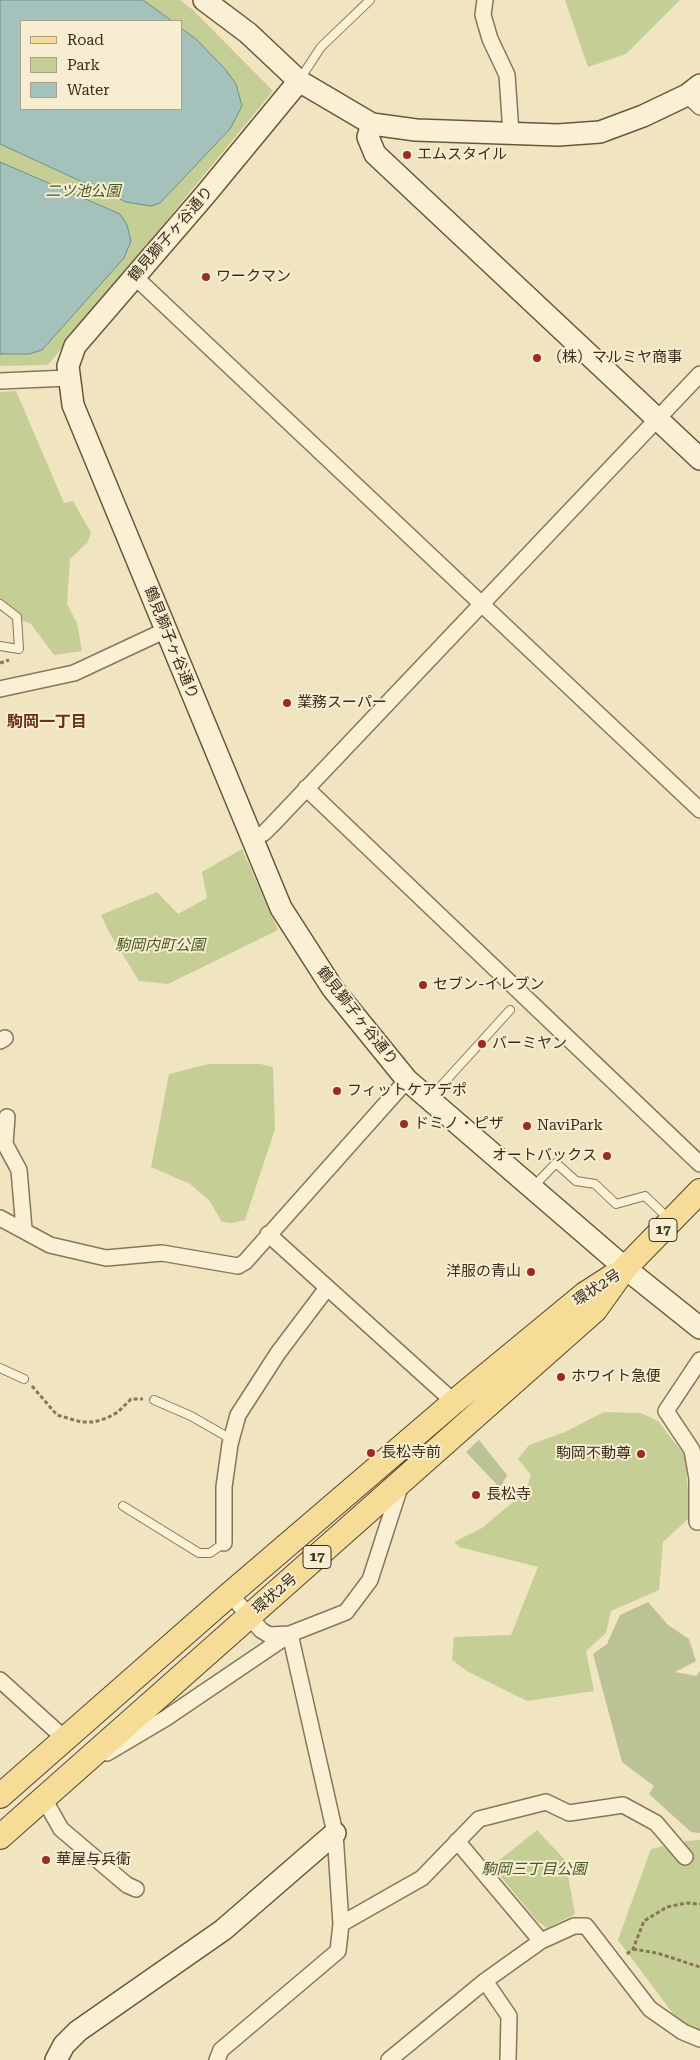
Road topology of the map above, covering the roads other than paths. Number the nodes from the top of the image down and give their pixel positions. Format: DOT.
graph roads {
  1 [pos="204,0"];
  2 [pos="370,0"];
  3 [pos="485,0"];
  4 [pos="299,81"];
  5 [pos="696,96"];
  6 [pos="372,124"];
  7 [pos="511,133"];
  8 [pos="134,276"];
  9 [pos="700,374"];
  10 [pos="68,378"];
  11 [pos="0,381"];
  12 [pos="658,419"];
  13 [pos="700,459"];
  14 [pos="0,604"];
  15 [pos="482,605"];
  16 [pos="166,630"];
  17 [pos="0,646"];
  18 [pos="0,689"];
  19 [pos="306,788"];
  20 [pos="700,810"];
  21 [pos="251,839"];
  22 [pos="510,1010"];
  23 [pos="406,1080"];
  24 [pos="429,1100"];
  25 [pos="7,1117"];
  26 [pos="700,1164"];
  27 [pos="532,1189"];
  28 [pos="700,1191"];
  29 [pos="0,1218"];
  30 [pos="672,1221"];
  31 [pos="24,1229"];
  32 [pos="268,1234"];
  33 [pos="625,1268"];
  34 [pos="327,1288"];
  35 [pos="700,1328"];
  36 [pos="700,1360"];
  37 [pos="0,1368"];
  38 [pos="24,1379"];
  39 [pos="154,1400"];
  40 [pos="454,1402"];
  41 [pos="231,1439"];
  42 [pos="402,1483"];
  43 [pos="123,1506"];
  44 [pos="697,1522"];
  45 [pos="224,1543"];
  46 [pos="230,1594"];
  47 [pos="249,1616"];
  48 [pos="290,1634"];
  49 [pos="0,1680"];
  50 [pos="64,1738"];
  51 [pos="0,1796"];
  52 [pos="45,1801"];
  53 [pos="335,1833"];
  54 [pos="0,1837"];
  55 [pos="457,1840"];
  56 [pos="685,1857"];
  57 [pos="136,1889"];
  58 [pos="341,1924"];
  59 [pos="541,1941"];
  60 [pos="485,1981"];
  61 [pos="700,2039"];
  62 [pos="58,2059"];
  63 [pos="217,2060"];
  64 [pos="389,2060"];
  65 [pos="508,2060"];
  1 -- 4 [label="main road"];
  2 -- 4 [label="lane"];
  3 -- 7 [label="street"];
  4 -- 6 [label="main road"];
  4 -- 8 [label="main road, 鶴見獅子ヶ谷通り"];
  5 -- 7 [label="main road"];
  6 -- 7 [label="main road"];
  6 -- 12 [label="main road"];
  8 -- 10 [label="main road, 鶴見獅子ヶ谷通り"];
  8 -- 15 [label="street"];
  9 -- 12 [label="street"];
  10 -- 11 [label="street"];
  10 -- 16 [label="main road, 鶴見獅子ヶ谷通り"];
  12 -- 13 [label="main road"];
  12 -- 15 [label="street"];
  14 -- 17 [label="lane"];
  15 -- 19 [label="street"];
  15 -- 20 [label="street"];
  16 -- 18 [label="street"];
  16 -- 21 [label="main road, 鶴見獅子ヶ谷通り"];
  19 -- 21 [label="street"];
  19 -- 26 [label="street"];
  21 -- 23 [label="main road, 鶴見獅子ヶ谷通り"];
  22 -- 24 [label="lane"];
  23 -- 24 [label="main road, 鶴見獅子ヶ谷通り"];
  23 -- 32 [label="street"];
  24 -- 27 [label="main road, 鶴見獅子ヶ谷通り"];
  25 -- 31 [label="street"];
  27 -- 30 [label="lane"];
  27 -- 33 [label="main road, 鶴見獅子ヶ谷通り"];
  28 -- 30 [label="main road, 17"];
  29 -- 31 [label="street"];
  30 -- 33 [label="main road, 17"];
  31 -- 32 [label="street"];
  32 -- 34 [label="street"];
  33 -- 35 [label="main road, 鶴見獅子ヶ谷通り"];
  33 -- 40 [label="main road, 環状2号 / 17"];
  33 -- 42 [label="main road, 環状2号 / 17"];
  34 -- 40 [label="street"];
  34 -- 41 [label="street"];
  36 -- 44 [label="street"];
  37 -- 38 [label="lane"];
  39 -- 41 [label="lane"];
  40 -- 46 [label="main road, 環状2号 / 17"];
  41 -- 45 [label="street"];
  42 -- 47 [label="main road, 環状2号 / 17"];
  42 -- 48 [label="street"];
  43 -- 45 [label="lane"];
  46 -- 47 [label="street"];
  46 -- 50 [label="main road, 環状2号 / 17"];
  47 -- 48 [label="street"];
  47 -- 52 [label="main road, 環状2号 / 17"];
  48 -- 52 [label="street"];
  48 -- 53 [label="street"];
  49 -- 50 [label="street"];
  50 -- 51 [label="main road, 環状2号 / 17"];
  52 -- 54 [label="main road, 環状2号 / 17"];
  52 -- 57 [label="street"];
  53 -- 58 [label="street"];
  53 -- 62 [label="main road"];
  55 -- 56 [label="street"];
  55 -- 58 [label="street"];
  55 -- 59 [label="street"];
  58 -- 63 [label="street"];
  59 -- 60 [label="street"];
  59 -- 61 [label="street"];
  60 -- 64 [label="street"];
  60 -- 65 [label="street"];
}
